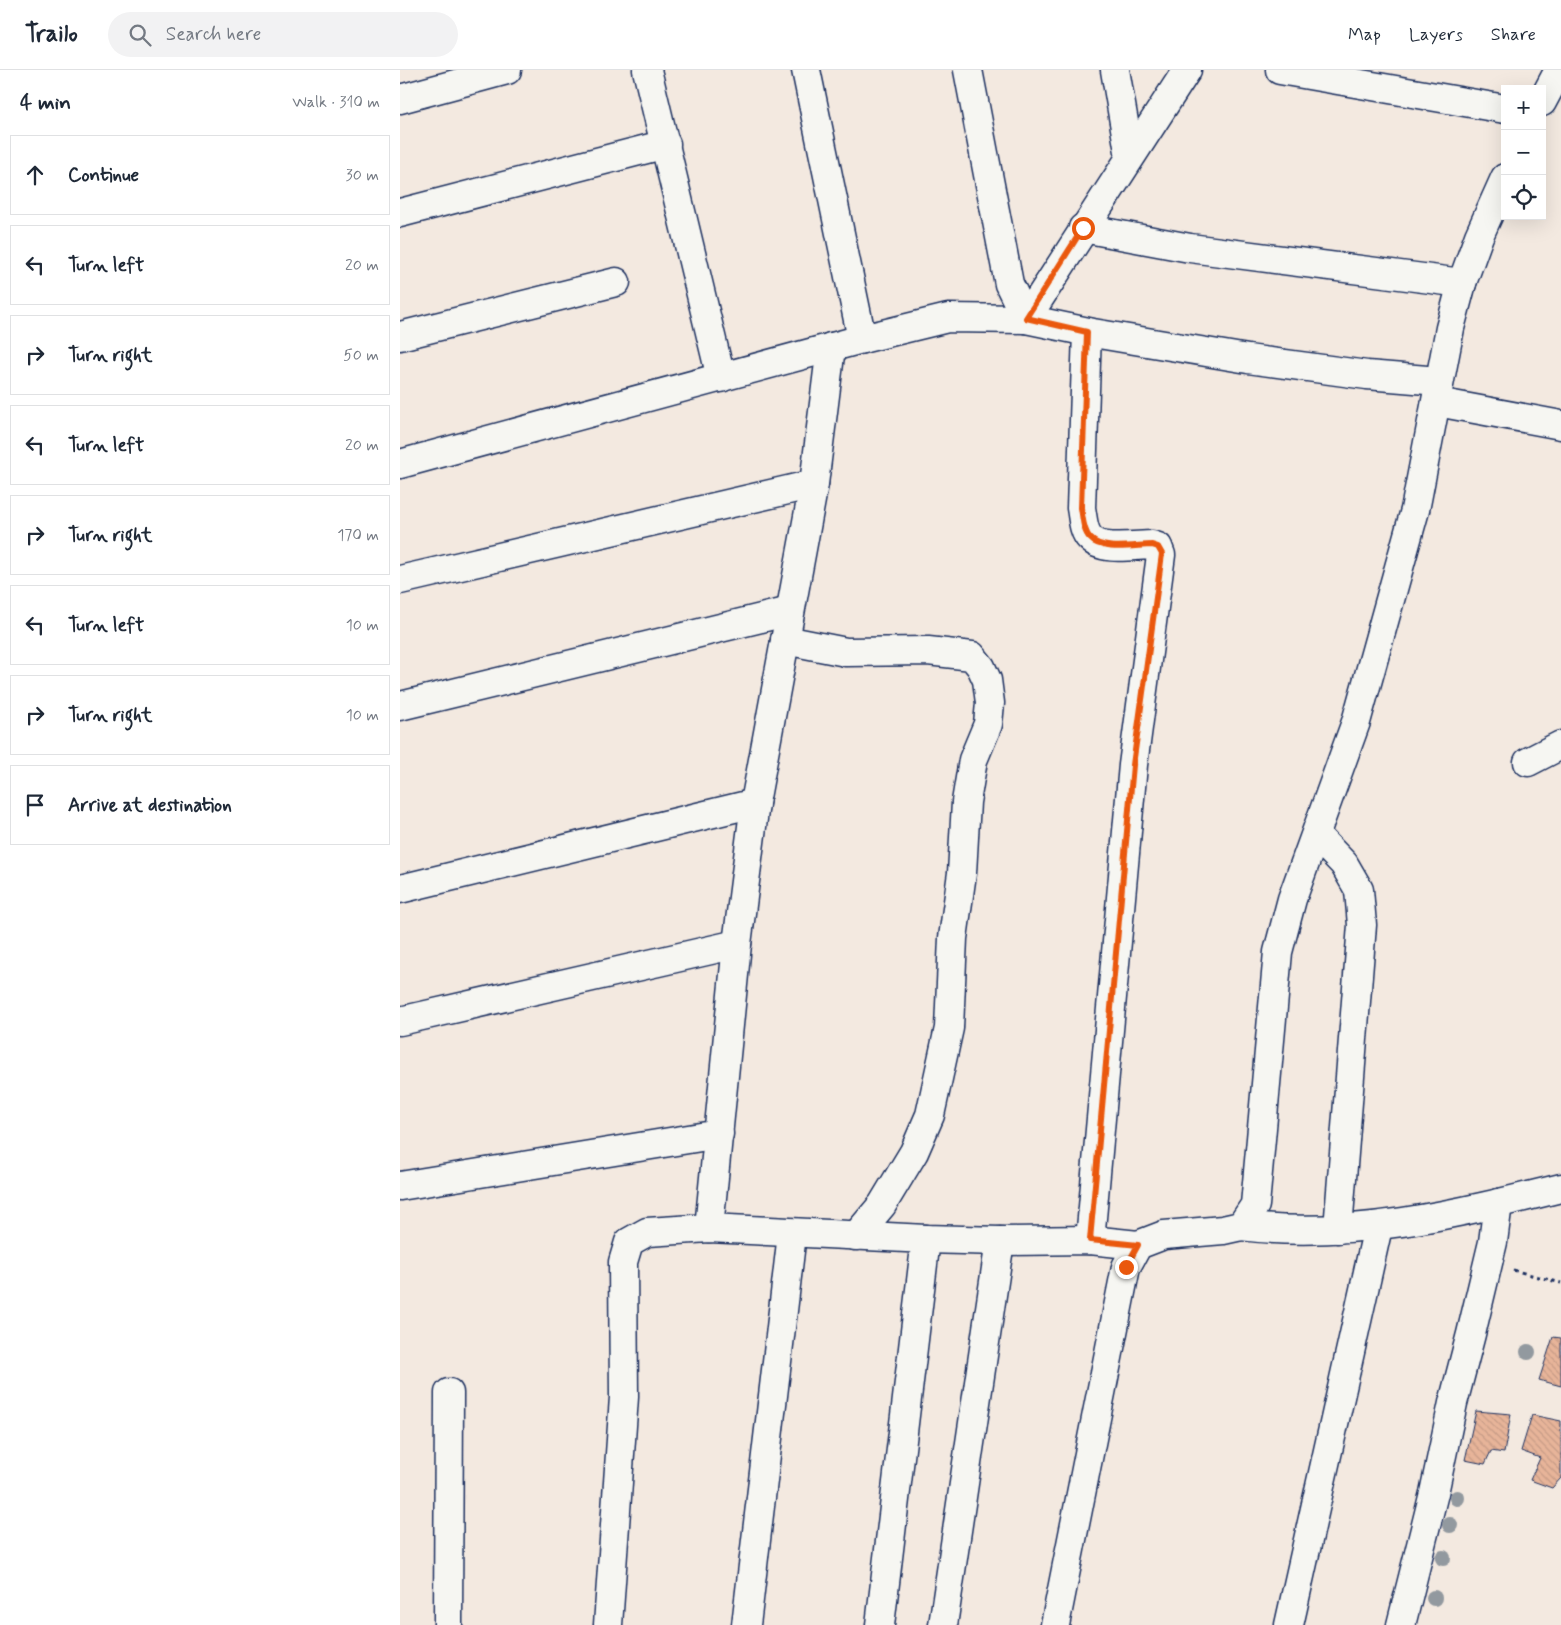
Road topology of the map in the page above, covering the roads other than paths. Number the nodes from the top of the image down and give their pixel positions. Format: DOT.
graph roads {
  1 [pos="507,70"];
  2 [pos="647,70"];
  3 [pos="806,70"];
  4 [pos="968,70"];
  5 [pos="1114,70"];
  6 [pos="1187,70"];
  7 [pos="1280,70"];
  8 [pos="1559,70"];
  9 [pos="1546,94"];
  10 [pos="400,99"];
  11 [pos="1501,109"];
  12 [pos="666,144"];
  13 [pos="1130,157"];
  14 [pos="1501,187"];
  15 [pos="400,213"];
  16 [pos="1083,228"];
  17 [pos="616,282"];
  18 [pos="1462,282"];
  19 [pos="1026,318"];
  20 [pos="1087,332"];
  21 [pos="400,336"];
  22 [pos="862,339"];
  23 [pos="831,347"];
  24 [pos="721,378"];
  25 [pos="1438,392"];
  26 [pos="1561,426"];
  27 [pos="400,464"];
  28 [pos="814,484"];
  29 [pos="400,580"];
  30 [pos="790,611"];
  31 [pos="785,640"];
  32 [pos="400,706"];
  33 [pos="1561,745"];
  34 [pos="1528,762"];
  35 [pos="755,803"];
  36 [pos="1316,835"];
  37 [pos="400,889"];
  38 [pos="738,944"];
  39 [pos="400,1020"];
  40 [pos="719,1134"];
  41 [pos="400,1186"];
  42 [pos="1561,1188"];
  43 [pos="1498,1203"];
  44 [pos="1241,1226"];
  45 [pos="1378,1227"];
  46 [pos="709,1228"];
  47 [pos="1338,1229"];
  48 [pos="792,1234"];
  49 [pos="856,1236"];
  50 [pos="926,1239"];
  51 [pos="1090,1240"];
  52 [pos="1000,1241"];
  53 [pos="1138,1245"];
  54 [pos="449,1393"];
  55 [pos="448,1625"];
  56 [pos="608,1625"];
  57 [pos="746,1625"];
  58 [pos="880,1625"];
  59 [pos="943,1625"];
  60 [pos="1054,1625"];
  61 [pos="1289,1625"];
  62 [pos="1401,1625"];
  1 -- 10 [label="street"];
  2 -- 12 [label="street"];
  3 -- 22 [label="street"];
  4 -- 19 [label="street"];
  5 -- 13 [label="street"];
  6 -- 13 [label="street"];
  7 -- 11 [label="street"];
  8 -- 9 [label="street"];
  12 -- 15 [label="street"];
  12 -- 24 [label="street"];
  13 -- 16 [label="street"];
  14 -- 18 [label="street"];
  16 -- 18 [label="street"];
  16 -- 19 [label="street"];
  17 -- 21 [label="street"];
  18 -- 25 [label="street"];
  19 -- 20 [label="street"];
  19 -- 22 [label="street"];
  20 -- 25 [label="street"];
  20 -- 51 [label="street"];
  22 -- 23 [label="street"];
  23 -- 24 [label="street"];
  23 -- 28 [label="street"];
  24 -- 27 [label="street"];
  25 -- 26 [label="street"];
  25 -- 36 [label="street"];
  28 -- 29 [label="street"];
  28 -- 30 [label="street"];
  30 -- 31 [label="street"];
  30 -- 32 [label="street"];
  31 -- 35 [label="street"];
  31 -- 49 [label="street"];
  33 -- 34 [label="street"];
  35 -- 37 [label="street"];
  35 -- 38 [label="street"];
  36 -- 44 [label="street"];
  36 -- 47 [label="street"];
  38 -- 39 [label="street"];
  38 -- 40 [label="street"];
  40 -- 41 [label="street"];
  40 -- 46 [label="street"];
  42 -- 43 [label="street"];
  43 -- 45 [label="street"];
  43 -- 62 [label="street"];
  44 -- 47 [label="street"];
  44 -- 53 [label="street"];
  45 -- 47 [label="street"];
  45 -- 61 [label="street"];
  46 -- 48 [label="street"];
  46 -- 56 [label="street"];
  48 -- 49 [label="street"];
  48 -- 57 [label="street"];
  49 -- 50 [label="street"];
  50 -- 52 [label="street"];
  50 -- 58 [label="street"];
  51 -- 52 [label="street"];
  51 -- 53 [label="street"];
  52 -- 59 [label="street"];
  53 -- 60 [label="street"];
  54 -- 55 [label="street"];
}
